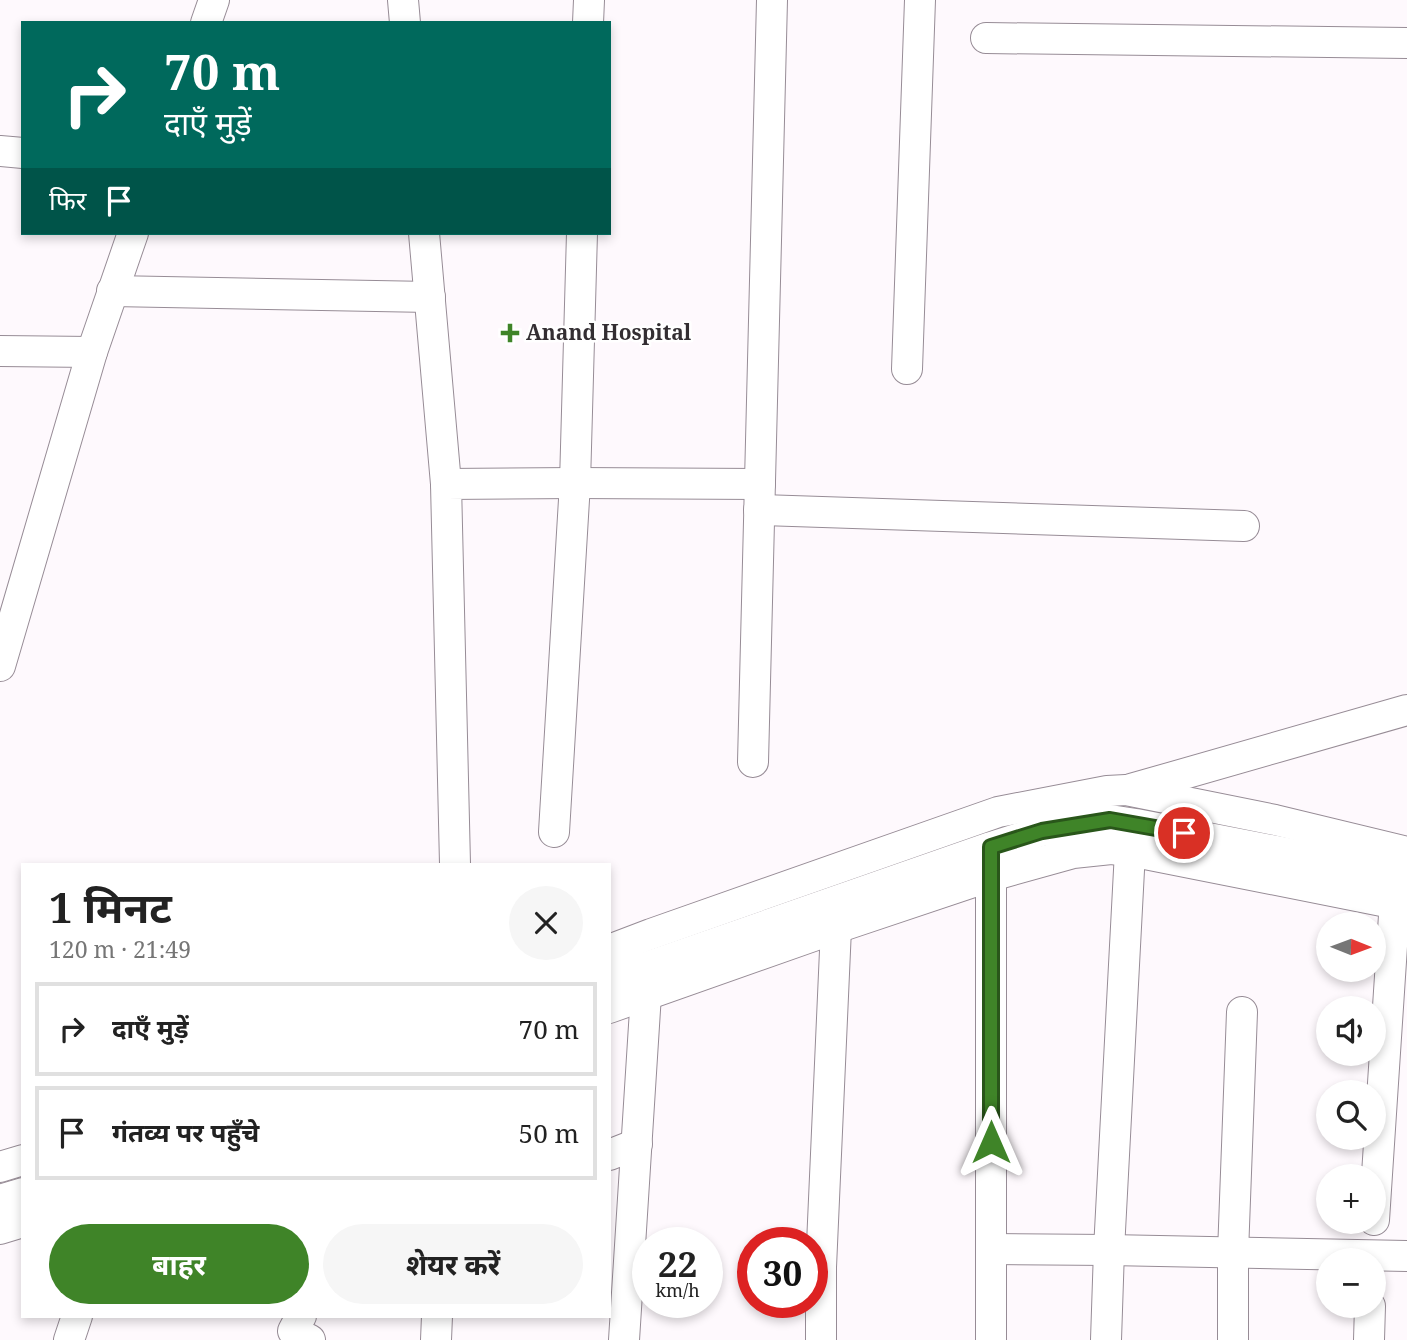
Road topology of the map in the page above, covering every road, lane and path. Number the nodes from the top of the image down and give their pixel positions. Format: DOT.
graph roads {
  1 [pos="214,0"];
  2 [pos="402,0"];
  3 [pos="589,0"];
  4 [pos="772,0"];
  5 [pos="920,0"];
  6 [pos="207,21"];
  7 [pos="405,21"];
  8 [pos="588,21"];
  9 [pos="986,38"];
  10 [pos="1407,43"];
  11 [pos="0,151"];
  12 [pos="21,153"];
  13 [pos="132,235"];
  14 [pos="424,235"];
  15 [pos="582,235"];
  16 [pos="112,291"];
  17 [pos="430,297"];
  18 [pos="0,351"];
  19 [pos="92,352"];
  20 [pos="906,369"];
  21 [pos="575,483"];
  22 [pos="446,484"];
  23 [pos="760,497"];
  24 [pos="1244,526"];
  25 [pos="0,666"];
  26 [pos="1407,710"];
  27 [pos="753,762"];
  28 [pos="1114,800"];
  29 [pos="554,832"];
  30 [pos="1120,850"];
  31 [pos="991,862"];
  32 [pos="455,863"];
  33 [pos="1402,884"];
  34 [pos="836,928"];
  35 [pos="611,949"];
  36 [pos="611,980"];
  37 [pos="643,981"];
  38 [pos="611,1006"];
  39 [pos="1242,1012"];
  40 [pos="637,1144"];
  41 [pos="611,1154"];
  42 [pos="21,1161"];
  43 [pos="1379,1164"];
  44 [pos="0,1167"];
  45 [pos="21,1194"];
  46 [pos="0,1200"];
  47 [pos="21,1223"];
  48 [pos="0,1229"];
  49 [pos="991,1249"];
  50 [pos="1109,1250"];
  51 [pos="1233,1254"];
  52 [pos="1316,1256"];
  53 [pos="1407,1256"];
  54 [pos="1386,1257"];
  55 [pos="76,1318"];
  56 [pos="437,1318"];
  57 [pos="1370,1318"];
  58 [pos="69,1340"];
  59 [pos="436,1340"];
  60 [pos="624,1340"];
  61 [pos="821,1340"];
  62 [pos="991,1340"];
  63 [pos="1107,1340"];
  64 [pos="1233,1340"];
  65 [pos="1369,1340"];
  1 -- 6 [label="street"];
  2 -- 7 [label="street"];
  3 -- 8 [label="street"];
  4 -- 23 [label="street"];
  5 -- 20 [label="street"];
  9 -- 10 [label="street"];
  11 -- 12 [label="street"];
  13 -- 16 [label="street"];
  14 -- 17 [label="street"];
  15 -- 21 [label="street"];
  16 -- 17 [label="street"];
  16 -- 19 [label="street"];
  17 -- 22 [label="street"];
  18 -- 19 [label="street"];
  19 -- 25 [label="street"];
  21 -- 22 [label="street"];
  21 -- 23 [label="street"];
  21 -- 29 [label="street"];
  22 -- 32 [label="street"];
  23 -- 24 [label="street"];
  23 -- 27 [label="street"];
  26 -- 28 [label="street"];
  28 -- 30 [label="street"];
  28 -- 31 [label="street"];
  28 -- 33 [label="street"];
  28 -- 35 [label="street"];
  30 -- 31 [label="street"];
  30 -- 33 [label="street"];
  30 -- 50 [label="street"];
  31 -- 34 [label="street"];
  31 -- 37 [label="street"];
  31 -- 49 [label="street"];
  33 -- 43 [label="street"];
  34 -- 37 [label="street"];
  34 -- 61 [label="street"];
  36 -- 37 [label="street"];
  37 -- 38 [label="street"];
  37 -- 40 [label="street"];
  39 -- 51 [label="street"];
  40 -- 41 [label="street"];
  40 -- 60 [label="street"];
  42 -- 44 [label="street"];
  45 -- 46 [label="street"];
  47 -- 48 [label="street"];
  49 -- 50 [label="street"];
  49 -- 62 [label="street"];
  50 -- 51 [label="street"];
  50 -- 63 [label="street"];
  51 -- 52 [label="street"];
  51 -- 64 [label="street"];
  53 -- 54 [label="street"];
  55 -- 58 [label="street"];
  56 -- 59 [label="street"];
  57 -- 65 [label="street"];
}
